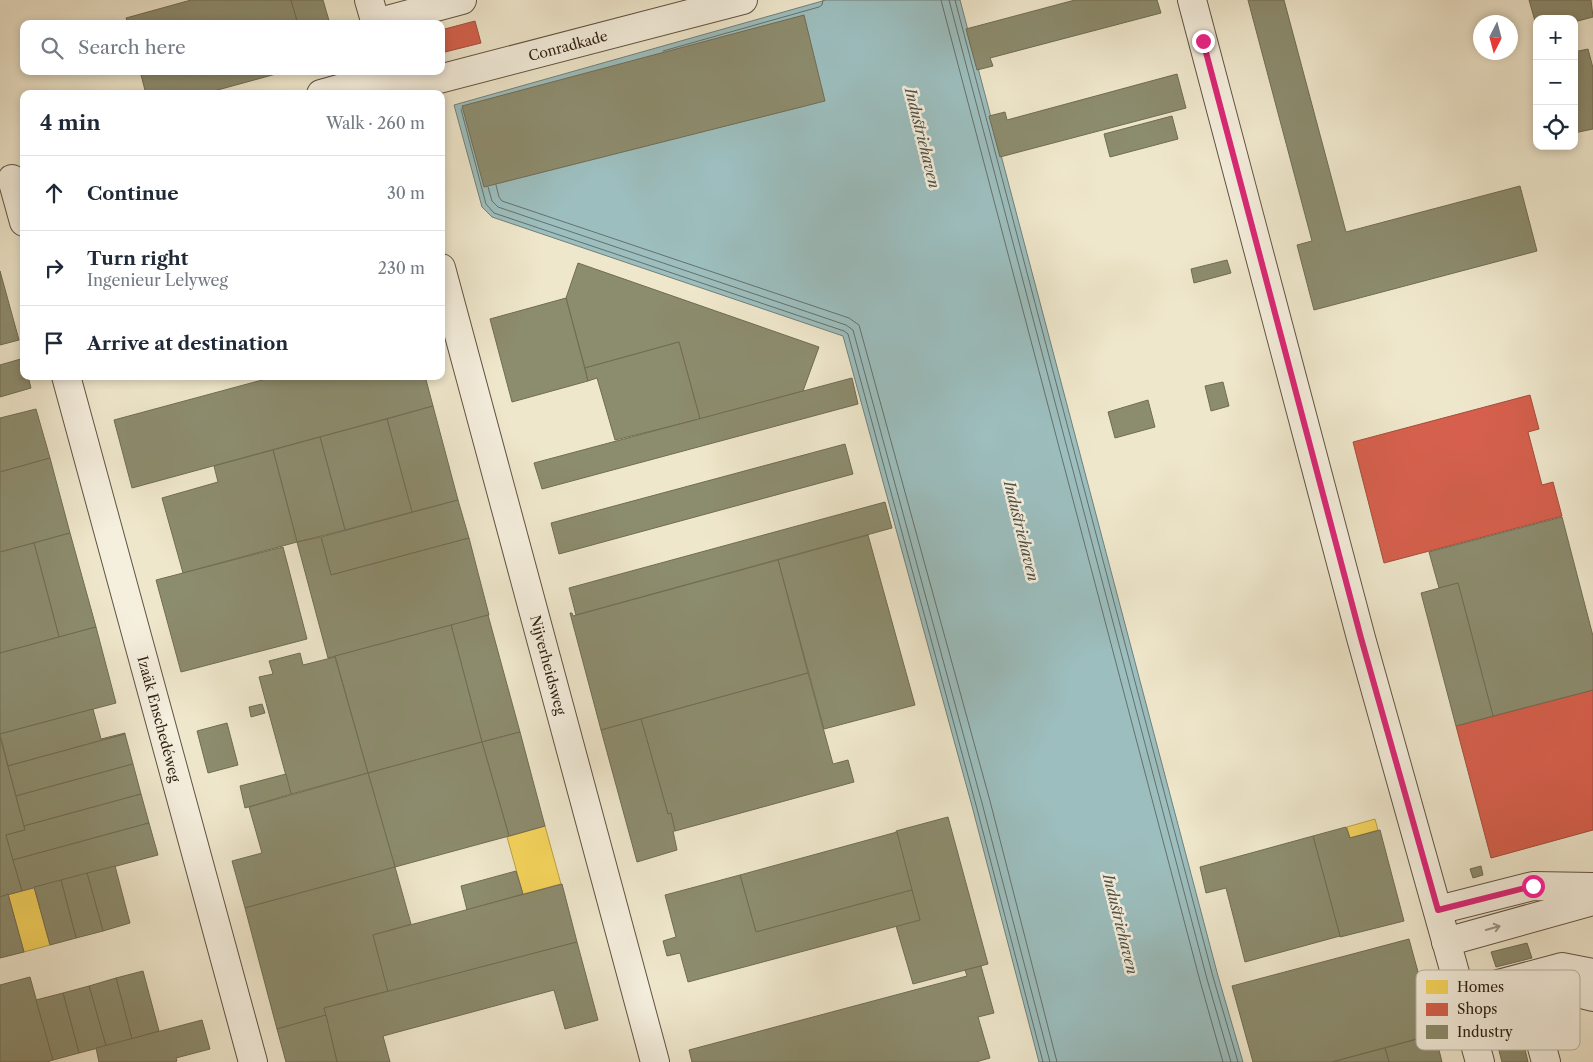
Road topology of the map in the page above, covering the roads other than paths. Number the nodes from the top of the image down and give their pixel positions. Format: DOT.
graph roads {
  1 [pos="369,0"];
  2 [pos="462,0"];
  3 [pos="743,0"];
  4 [pos="1192,0"];
  5 [pos="375,20"];
  6 [pos="390,20"];
  7 [pos="445,70"];
  8 [pos="425,75"];
  9 [pos="391,83"];
  10 [pos="346,90"];
  11 [pos="12,179"];
  12 [pos="20,208"];
  13 [pos="445,283"];
  14 [pos="67,380"];
  15 [pos="1593,886"];
  16 [pos="1593,900"];
  17 [pos="1438,910"];
  18 [pos="1446,942"];
  19 [pos="1454,970"];
  20 [pos="1548,970"];
  21 [pos="1580,970"];
  22 [pos="1580,970"];
  23 [pos="1593,973"];
  24 [pos="1580,994"];
  25 [pos="1593,997"];
  26 [pos="253,1062"];
  27 [pos="655,1062"];
  1 -- 5 [label="street"];
  2 -- 6 [label="street"];
  3 -- 7 [label="street, Conradkade"];
  4 -- 17 [label="street"];
  8 -- 9 [label="street, Conradkade"];
  9 -- 10 [label="street, Conradkade"];
  11 -- 12 [label="street"];
  13 -- 27 [label="street, Nijverheidsweg"];
  14 -- 26 [label="street, Izaäk Enschedéweg"];
  15 -- 17 [label="street"];
  18 -- 16 [label="street, one-way"];
  17 -- 18 [label="street"];
  18 -- 19 [label="street"];
  20 -- 22 [label="street"];
  21 -- 23 [label="street"];
  24 -- 25 [label="street"];
}
